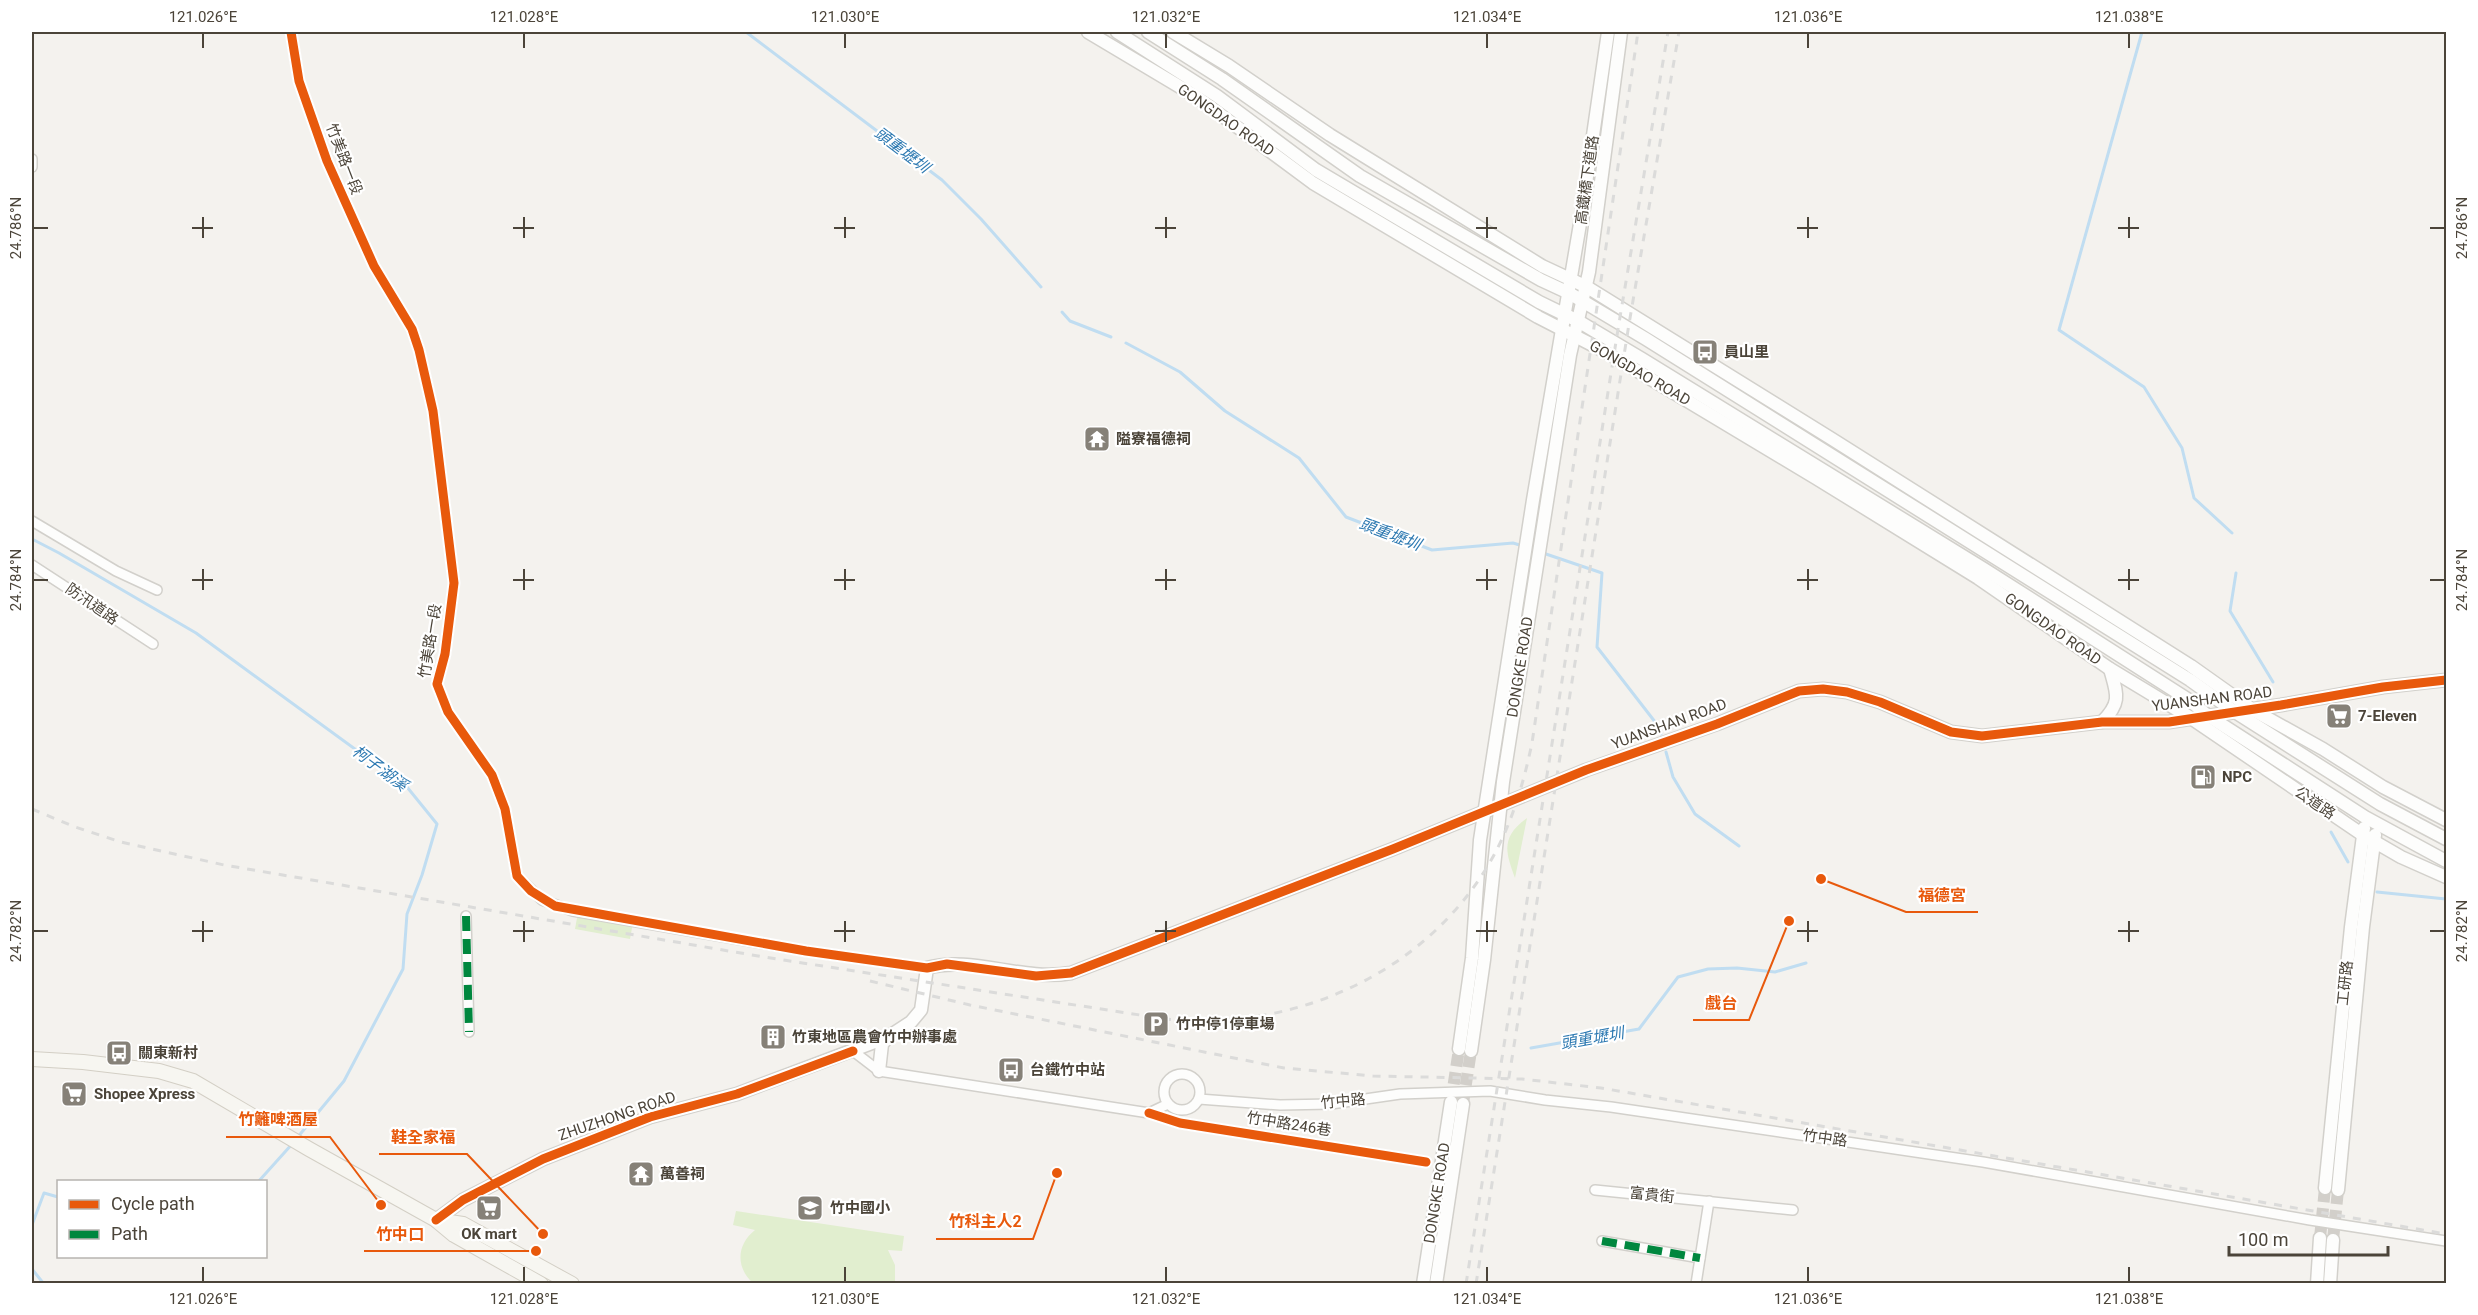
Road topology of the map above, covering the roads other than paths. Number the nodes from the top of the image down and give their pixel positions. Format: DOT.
graph roads {
  1 [pos="291,32"];
  2 [pos="1088,32"];
  3 [pos="1117,32"];
  4 [pos="1148,32"];
  5 [pos="1173,32"];
  6 [pos="1608,32"];
  7 [pos="1621,32"];
  8 [pos="32,159"];
  9 [pos="32,167"];
  10 [pos="1572,278"];
  11 [pos="1587,287"];
  12 [pos="1569,293"];
  13 [pos="1584,302"];
  14 [pos="1565,315"];
  15 [pos="1578,321"];
  16 [pos="1648,326"];
  17 [pos="1568,332"];
  18 [pos="1646,339"];
  19 [pos="1642,359"];
  20 [pos="1640,372"];
  21 [pos="32,521"];
  22 [pos="32,565"];
  23 [pos="1529,569"];
  24 [pos="1981,574"];
  25 [pos="157,590"];
  26 [pos="153,644"];
  27 [pos="2110,669"];
  28 [pos="2446,680"];
  29 [pos="2253,710"];
  30 [pos="2235,712"];
  31 [pos="2207,715"];
  32 [pos="2191,718"];
  33 [pos="2102,722"];
  34 [pos="2371,779"];
  35 [pos="2383,787"];
  36 [pos="2368,797"];
  37 [pos="1500,804"];
  38 [pos="2380,804"];
  39 [pos="1485,812"];
  40 [pos="2365,817"];
  41 [pos="2446,820"];
  42 [pos="2377,824"];
  43 [pos="2363,835"];
  44 [pos="2446,839"];
  45 [pos="2374,842"];
  46 [pos="2446,861"];
  47 [pos="2446,877"];
  48 [pos="466,916"];
  49 [pos="927,968"];
  50 [pos="469,1032"];
  51 [pos="888,1037"];
  52 [pos="853,1051"];
  53 [pos="32,1059"];
  54 [pos="879,1071"];
  55 [pos="1199,1099"];
  56 [pos="1168,1104"];
  57 [pos="1149,1113"];
  58 [pos="1426,1162"];
  59 [pos="2325,1188"];
  60 [pos="1595,1190"];
  61 [pos="2338,1190"];
  62 [pos="1709,1201"];
  63 [pos="1793,1210"];
  64 [pos="436,1220"];
  65 [pos="1602,1241"];
  66 [pos="2446,1241"];
  67 [pos="1700,1258"];
  68 [pos="541,1284"];
  69 [pos="572,1284"];
  70 [pos="1423,1284"];
  71 [pos="1436,1284"];
  72 [pos="1696,1284"];
  73 [pos="2317,1284"];
  74 [pos="2330,1284"];
  1 -- 49 [label="street, 竹美路一段"];
  2 -- 17 [label="street, GONGDAO ROAD"];
  3 -- 14 [label="street, GONGDAO ROAD"];
  4 -- 12 [label="street, GONGDAO ROAD"];
  5 -- 10 [label="street"];
  6 -- 10 [label="street, 高鐵橋下道路"];
  7 -- 11 [label="street, 高鐵橋下道路"];
  8 -- 9 [label="street"];
  10 -- 11 [label="street"];
  10 -- 12 [label="street, 高鐵橋下道路"];
  11 -- 13 [label="street, DONGKE ROAD"];
  11 -- 16 [label="street"];
  12 -- 13 [label="street, GONGDAO ROAD"];
  12 -- 14 [label="street, 高鐵橋下道路"];
  13 -- 15 [label="street, DONGKE ROAD"];
  13 -- 18 [label="street, GONGDAO ROAD"];
  14 -- 15 [label="street, GONGDAO ROAD"];
  14 -- 17 [label="street, 高鐵橋下道路"];
  15 -- 17 [label="street, DONGKE ROAD"];
  15 -- 19 [label="street, GONGDAO ROAD"];
  16 -- 18 [label="street"];
  16 -- 29 [label="street"];
  17 -- 20 [label="street, GONGDAO ROAD"];
  17 -- 23 [label="street, DONGKE ROAD"];
  18 -- 30 [label="street, GONGDAO ROAD"];
  19 -- 20 [label="street"];
  19 -- 24 [label="street, GONGDAO ROAD"];
  20 -- 24 [label="street, GONGDAO ROAD"];
  21 -- 25 [label="street"];
  22 -- 26 [label="street, 防汛道路"];
  23 -- 37 [label="street, DONGKE ROAD"];
  23 -- 39 [label="street, DONGKE ROAD"];
  24 -- 27 [label="street, GONGDAO ROAD"];
  24 -- 31 [label="street, GONGDAO ROAD"];
  27 -- 32 [label="street, GONGDAO ROAD"];
  27 -- 33 [label="street"];
  28 -- 29 [label="street, YUANSHAN ROAD"];
  29 -- 30 [label="street, YUANSHAN ROAD"];
  29 -- 34 [label="street"];
  30 -- 31 [label="street, YUANSHAN ROAD"];
  30 -- 36 [label="street"];
  31 -- 32 [label="street, YUANSHAN ROAD"];
  31 -- 40 [label="street, 公道路"];
  32 -- 33 [label="street, YUANSHAN ROAD"];
  32 -- 43 [label="street, 公道路"];
  33 -- 37 [label="street, YUANSHAN ROAD"];
  34 -- 35 [label="street"];
  34 -- 36 [label="street, 工研路"];
  35 -- 38 [label="street, 工研路"];
  35 -- 41 [label="street"];
  36 -- 38 [label="street"];
  36 -- 40 [label="street, 工研路"];
  37 -- 39 [label="street, YUANSHAN ROAD"];
  37 -- 39 [label="street, DONGKE ROAD"];
  38 -- 42 [label="street, 工研路"];
  38 -- 44 [label="street"];
  39 -- 49 [label="street, YUANSHAN ROAD"];
  40 -- 42 [label="street, 公道路"];
  40 -- 43 [label="street, 工研路"];
  42 -- 45 [label="street, 工研路"];
  42 -- 46 [label="street, 公道路"];
  43 -- 45 [label="street, 公道路"];
  43 -- 59 [label="street, 工研路"];
  45 -- 47 [label="street, 公道路"];
  45 -- 61 [label="street, 工研路"];
  48 -- 50 [label="street"];
  49 -- 51 [label="street, ZHUZHONG ROAD"];
  51 -- 52 [label="street, ZHUZHONG ROAD"];
  51 -- 54 [label="street"];
  52 -- 54 [label="street"];
  52 -- 64 [label="street, ZHUZHONG ROAD"];
  53 -- 64 [label="main road"];
  54 -- 57 [label="street"];
  55 -- 56 [label="street"];
  55 -- 56 [label="street"];
  55 -- 66 [label="street, 竹中路"];
  56 -- 57 [label="street"];
  57 -- 58 [label="street, 竹中路246巷"];
  60 -- 62 [label="street, 富貴街"];
  62 -- 63 [label="street, 富貴街"];
  62 -- 67 [label="street"];
  64 -- 68 [label="main road"];
  64 -- 69 [label="main road"];
  65 -- 67 [label="street"];
  67 -- 72 [label="street"];
  70 -- 71 [label="street, DONGKE ROAD"];
  73 -- 74 [label="street"];
}
